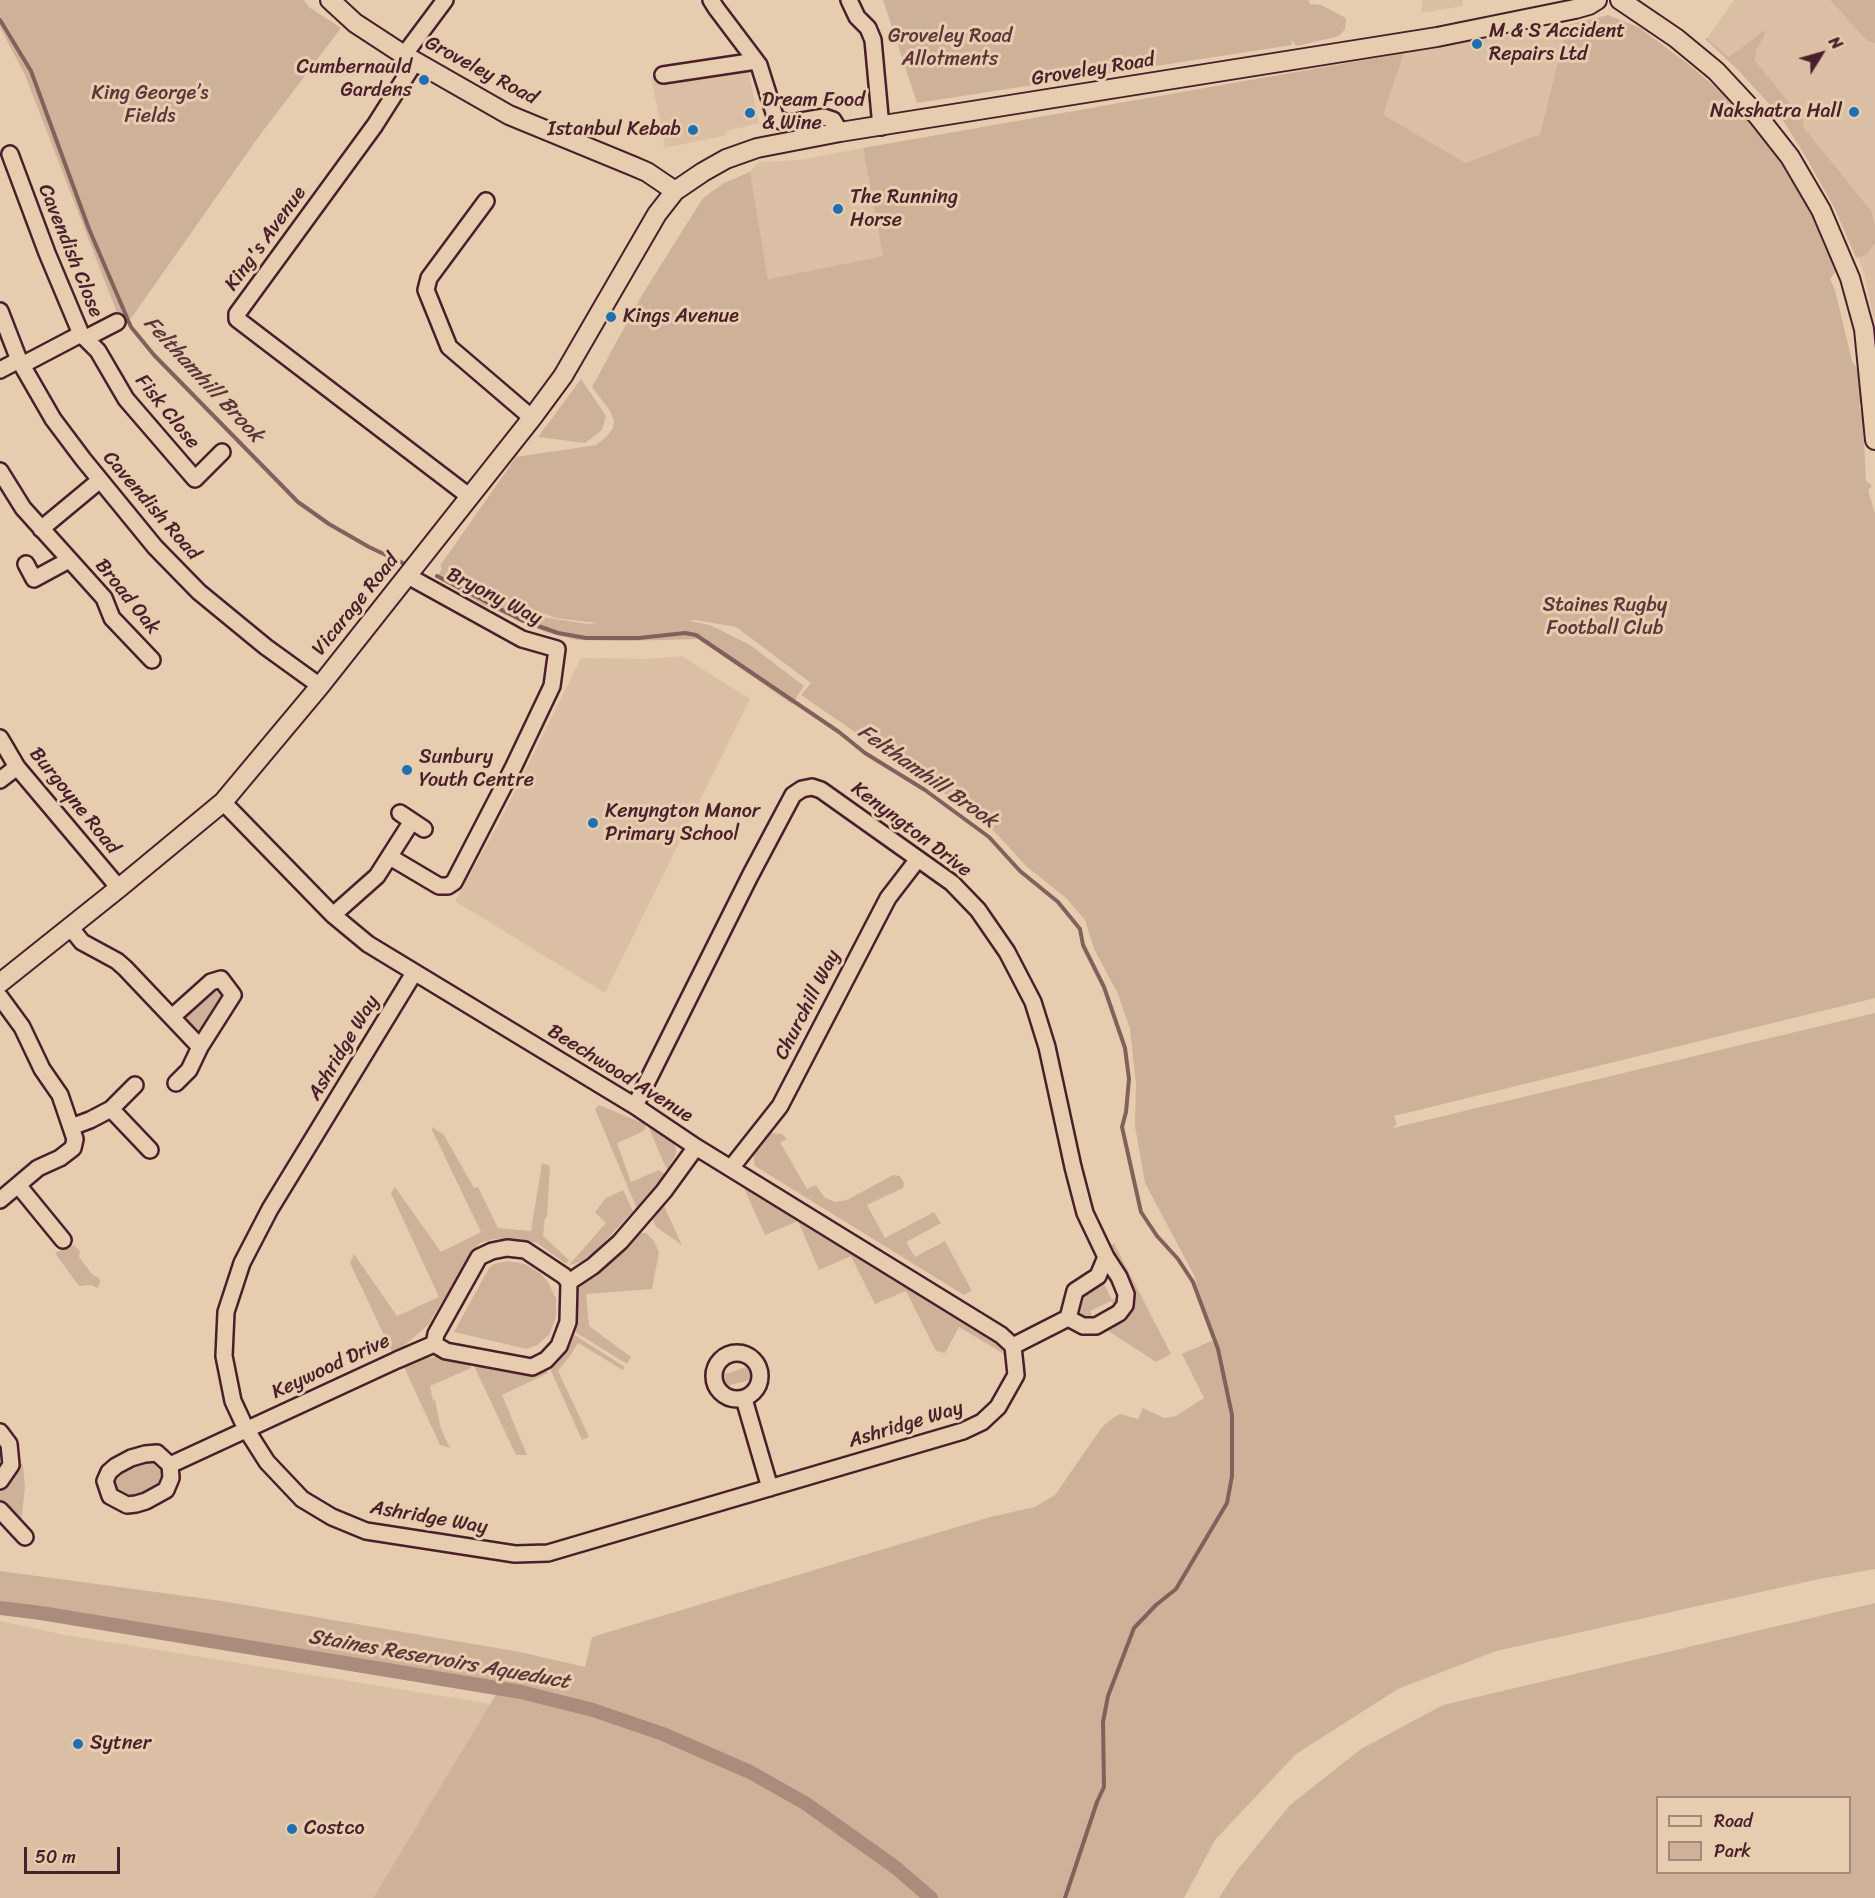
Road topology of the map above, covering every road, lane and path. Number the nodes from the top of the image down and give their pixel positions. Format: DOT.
graph roads {
  1 [pos="330,0"];
  2 [pos="445,0"];
  3 [pos="711,0"];
  4 [pos="849,0"];
  5 [pos="1597,0"];
  6 [pos="1620,0"];
  7 [pos="409,58"];
  8 [pos="756,61"];
  9 [pos="663,75"];
  10 [pos="881,127"];
  11 [pos="840,132"];
  12 [pos="10,154"];
  13 [pos="675,191"];
  14 [pos="486,201"];
  15 [pos="0,311"];
  16 [pos="117,321"];
  17 [pos="84,336"];
  18 [pos="21,362"];
  19 [pos="0,370"];
  20 [pos="532,418"];
  21 [pos="1875,440"];
  22 [pos="222,452"];
  23 [pos="0,471"];
  24 [pos="100,480"];
  25 [pos="470,497"];
  26 [pos="41,529"];
  27 [pos="69,560"];
  28 [pos="26,564"];
  29 [pos="408,576"];
  30 [pos="152,660"];
  31 [pos="320,686"];
  32 [pos="0,738"];
  33 [pos="17,767"];
  34 [pos="0,780"];
  35 [pos="223,802"];
  36 [pos="412,821"];
  37 [pos="390,857"];
  38 [pos="918,859"];
  39 [pos="119,888"];
  40 [pos="333,915"];
  41 [pos="70,927"];
  42 [pos="414,973"];
  43 [pos="0,982"];
  44 [pos="0,997"];
  45 [pos="172,1017"];
  46 [pos="200,1047"];
  47 [pos="176,1083"];
  48 [pos="135,1085"];
  49 [pos="635,1106"];
  50 [pos="111,1109"];
  51 [pos="71,1127"];
  52 [pos="696,1147"];
  53 [pos="150,1150"];
  54 [pos="731,1168"];
  55 [pos="18,1185"];
  56 [pos="0,1200"];
  57 [pos="63,1240"];
  58 [pos="1106,1257"];
  59 [pos="569,1282"];
  60 [pos="1068,1318"];
  61 [pos="434,1344"];
  62 [pos="1014,1350"];
  63 [pos="744,1399"];
  64 [pos="246,1429"];
  65 [pos="0,1432"];
  66 [pos="170,1465"];
  67 [pos="0,1481"];
  68 [pos="770,1488"];
  69 [pos="0,1510"];
  70 [pos="25,1537"];
  1 -- 7 [label="street, Groveley Road"];
  2 -- 7 [label="street"];
  3 -- 8 [label="street"];
  4 -- 10 [label="street"];
  5 -- 10 [label="street, Groveley Road"];
  6 -- 21 [label="street"];
  7 -- 13 [label="street, Groveley Road"];
  7 -- 25 [label="street, King's Avenue"];
  8 -- 9 [label="street"];
  8 -- 11 [label="street"];
  10 -- 11 [label="street, Groveley Road"];
  11 -- 13 [label="street, Groveley Road"];
  12 -- 17 [label="street, Cavendish Close"];
  13 -- 20 [label="street, Vicarage Road"];
  14 -- 20 [label="street"];
  15 -- 18 [label="street, Cavendish Road"];
  16 -- 17 [label="street"];
  17 -- 18 [label="street, Cavendish Close"];
  17 -- 22 [label="street, Fisk Close"];
  18 -- 19 [label="street, Cavendish Close"];
  18 -- 24 [label="street, Cavendish Road"];
  20 -- 25 [label="street, Vicarage Road"];
  23 -- 26 [label="street, Broad Oak"];
  24 -- 26 [label="street"];
  24 -- 31 [label="street, Cavendish Road"];
  25 -- 29 [label="street, Vicarage Road"];
  26 -- 27 [label="street, Broad Oak"];
  27 -- 28 [label="street, Broad Oak"];
  27 -- 30 [label="street, Broad Oak"];
  29 -- 31 [label="street, Vicarage Road"];
  29 -- 37 [label="street, Bryony Way"];
  31 -- 35 [label="street, Vicarage Road"];
  32 -- 33 [label="street, Burgoyne Road"];
  33 -- 34 [label="street"];
  33 -- 39 [label="street, Burgoyne Road"];
  35 -- 39 [label="street, Vicarage Road"];
  35 -- 40 [label="street, Beechwood Avenue"];
  36 -- 37 [label="street"];
  37 -- 40 [label="street"];
  38 -- 49 [label="street, Kenyngton Drive"];
  38 -- 54 [label="street, Churchill Way"];
  38 -- 58 [label="street, Kenyngton Drive"];
  39 -- 41 [label="street, Vicarage Road"];
  40 -- 42 [label="street, Beechwood Avenue"];
  41 -- 43 [label="street, Vicarage Road"];
  41 -- 45 [label="street"];
  42 -- 49 [label="street, Beechwood Avenue"];
  42 -- 64 [label="street, Ashridge Way"];
  44 -- 51 [label="street"];
  45 -- 46 [label="street"];
  45 -- 46 [label="street"];
  46 -- 47 [label="street"];
  48 -- 50 [label="street"];
  49 -- 52 [label="street, Beechwood Avenue"];
  50 -- 51 [label="street"];
  50 -- 53 [label="street"];
  51 -- 55 [label="street"];
  52 -- 54 [label="street, Beechwood Avenue"];
  52 -- 59 [label="street"];
  54 -- 62 [label="street, Beechwood Avenue"];
  55 -- 56 [label="street"];
  55 -- 57 [label="street"];
  58 -- 60 [label="street"];
  58 -- 60 [label="street, Kenyngton Drive"];
  59 -- 61 [label="street"];
  59 -- 61 [label="street"];
  60 -- 62 [label="street"];
  61 -- 64 [label="street, Keywood Drive"];
  62 -- 68 [label="street, Ashridge Way"];
  63 -- 68 [label="street"];
  64 -- 66 [label="street, Keywood Drive"];
  64 -- 68 [label="street, Ashridge Way"];
  65 -- 67 [label="street"];
  69 -- 70 [label="street"];
}
